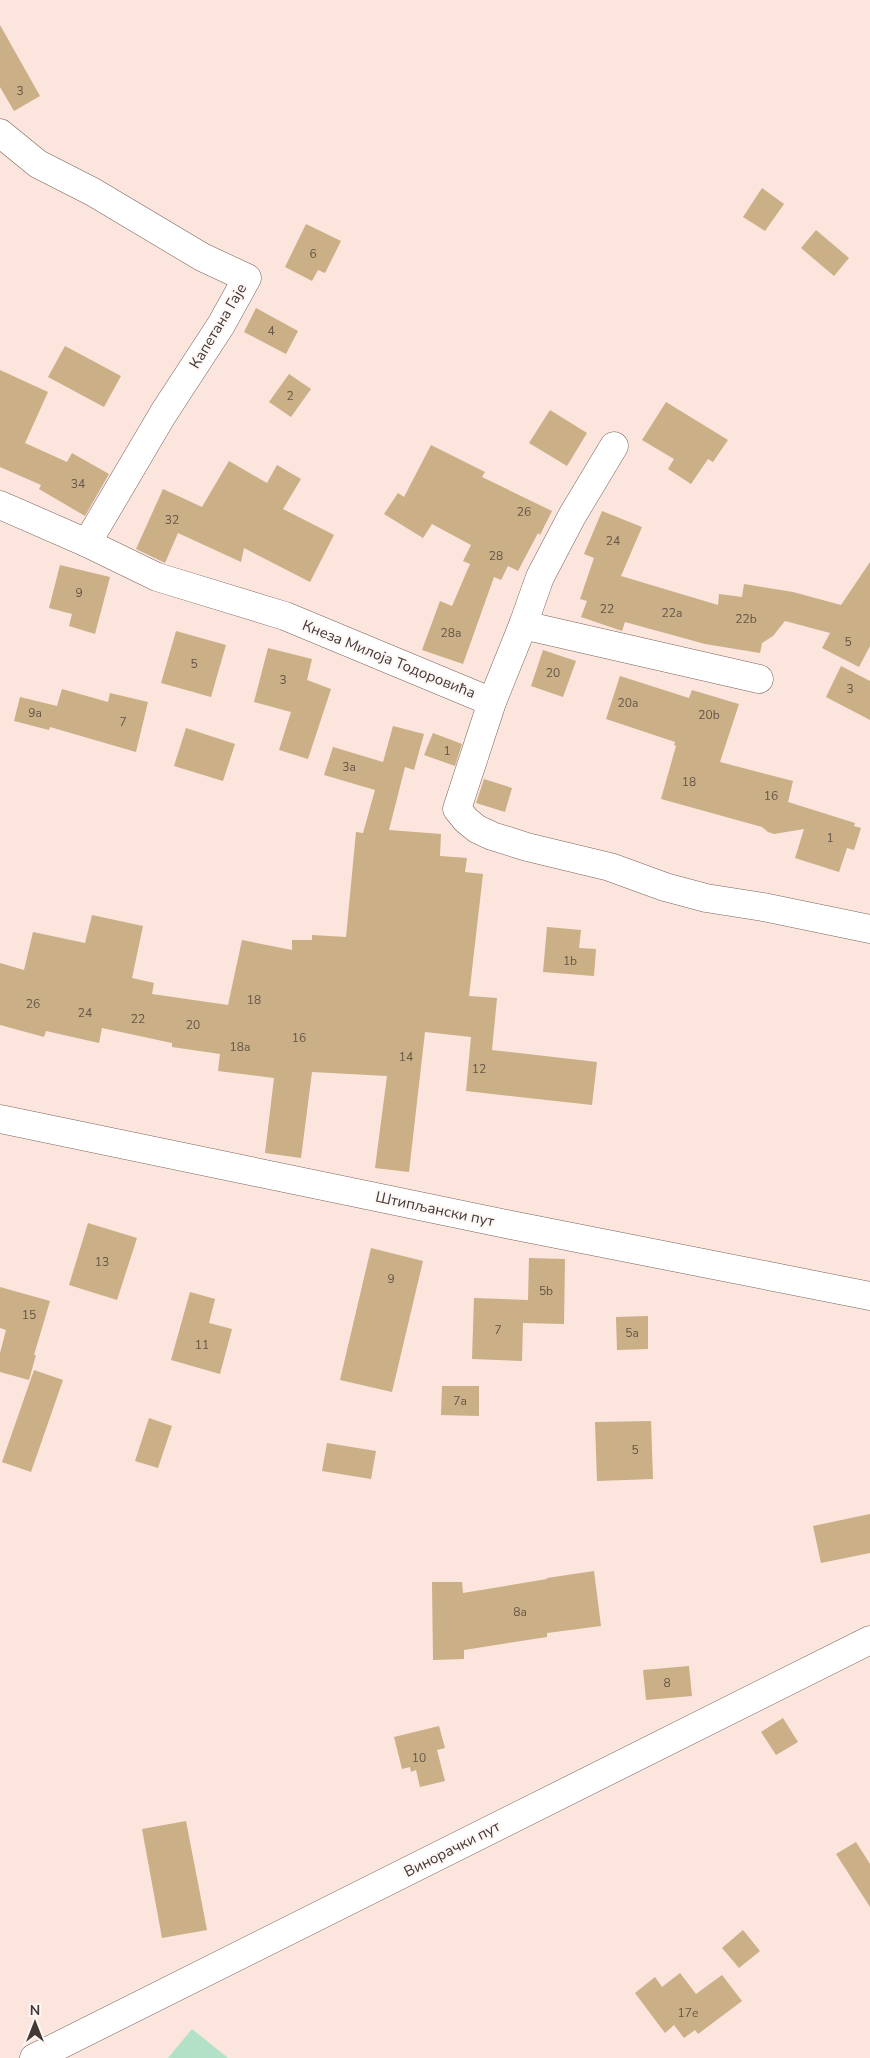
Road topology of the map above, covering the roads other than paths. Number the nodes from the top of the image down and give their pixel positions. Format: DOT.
graph roads {
  1 [pos="0,133"];
  2 [pos="614,446"];
  3 [pos="0,505"];
  4 [pos="87,543"];
  5 [pos="523,626"];
  6 [pos="759,679"];
  7 [pos="492,702"];
  8 [pos="870,929"];
  9 [pos="0,1119"];
  10 [pos="870,1296"];
  11 [pos="870,1640"];
  12 [pos="34,2058"];
  1 -- 4 [label="street, Капетана Гаје"];
  2 -- 5 [label="street"];
  3 -- 4 [label="street, Кнеза Милоја Тодоровића"];
  4 -- 7 [label="street, Кнеза Милоја Тодоровића"];
  5 -- 6 [label="street"];
  5 -- 7 [label="street"];
  7 -- 8 [label="street, Кнеза Милоја Тодоровића"];
  9 -- 10 [label="street, Штипљански пут"];
  11 -- 12 [label="street, Винорачки пут"];
}
